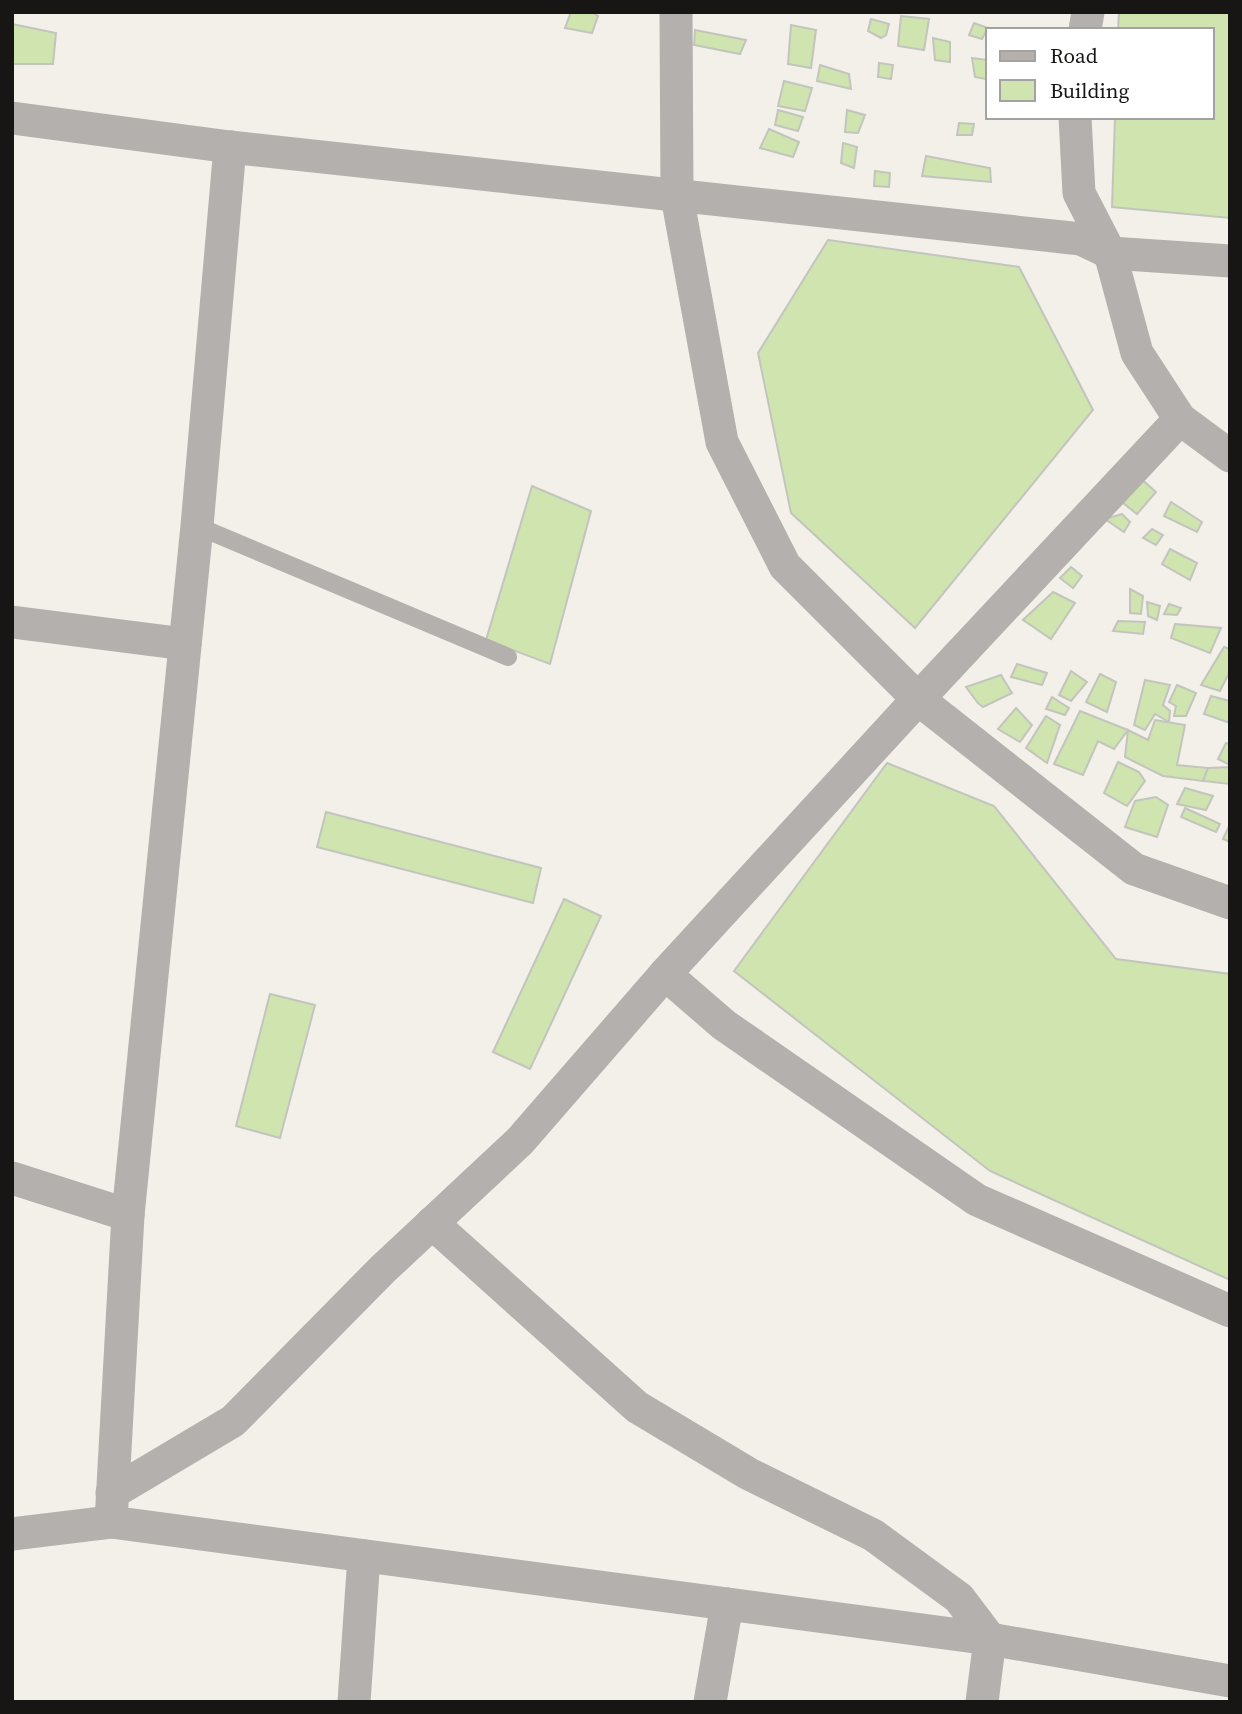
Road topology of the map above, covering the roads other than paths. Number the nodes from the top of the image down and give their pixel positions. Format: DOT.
graph roads {
  1 [pos="676,12"];
  2 [pos="12,118"];
  3 [pos="1075,119"];
  4 [pos="230,148"];
  5 [pos="677,196"];
  6 [pos="1110,253"];
  7 [pos="1230,261"];
  8 [pos="1180,419"];
  9 [pos="1230,456"];
  10 [pos="197,526"];
  11 [pos="12,622"];
  12 [pos="185,644"];
  13 [pos="508,657"];
  14 [pos="918,699"];
  15 [pos="1230,903"];
  16 [pos="665,974"];
  17 [pos="12,1178"];
  18 [pos="128,1215"];
  19 [pos="432,1223"];
  20 [pos="1230,1311"];
  21 [pos="112,1507"];
  22 [pos="12,1534"];
  23 [pos="364,1556"];
  24 [pos="727,1604"];
  25 [pos="990,1639"];
  26 [pos="1230,1681"];
  27 [pos="354,1702"];
  28 [pos="710,1702"];
  29 [pos="982,1702"];
  1 -- 5 [label="street"];
  2 -- 4 [label="street"];
  3 -- 6 [label="street"];
  4 -- 5 [label="street"];
  4 -- 10 [label="street"];
  5 -- 6 [label="street"];
  5 -- 14 [label="street"];
  6 -- 7 [label="street"];
  6 -- 8 [label="street"];
  8 -- 9 [label="street"];
  8 -- 14 [label="street"];
  10 -- 12 [label="street"];
  10 -- 13 [label="lane"];
  11 -- 12 [label="street"];
  12 -- 18 [label="street"];
  14 -- 15 [label="street"];
  14 -- 16 [label="street"];
  16 -- 19 [label="street"];
  16 -- 20 [label="street"];
  17 -- 18 [label="street"];
  18 -- 21 [label="street"];
  19 -- 21 [label="street"];
  19 -- 25 [label="street"];
  21 -- 22 [label="street"];
  21 -- 23 [label="street"];
  23 -- 24 [label="street"];
  23 -- 27 [label="street"];
  24 -- 25 [label="street"];
  24 -- 28 [label="street"];
  25 -- 26 [label="street"];
  25 -- 29 [label="street"];
}
